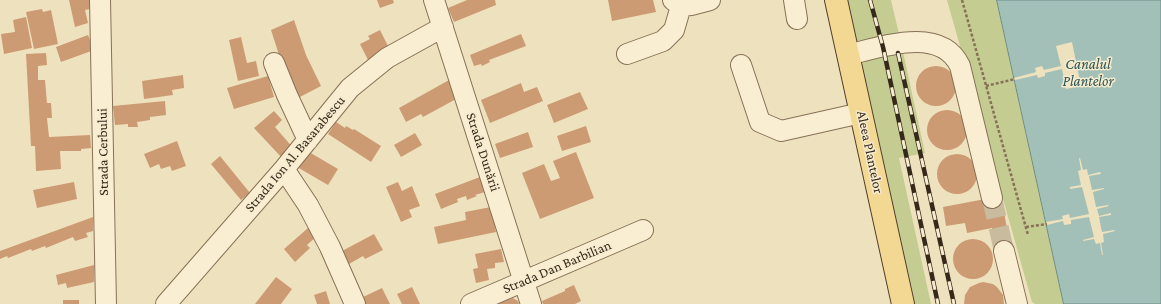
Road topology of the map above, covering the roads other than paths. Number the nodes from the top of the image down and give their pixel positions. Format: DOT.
graph roads {
  1 [pos="100,0"];
  2 [pos="434,0"];
  3 [pos="710,0"];
  4 [pos="794,0"];
  5 [pos="836,0"];
  6 [pos="677,3"];
  7 [pos="797,20"];
  8 [pos="443,27"];
  9 [pos="627,54"];
  10 [pos="848,55"];
  11 [pos="274,63"];
  12 [pos="741,65"];
  13 [pos="861,113"];
  14 [pos="308,140"];
  15 [pos="284,169"];
  16 [pos="992,198"];
  17 [pos="643,230"];
  18 [pos="1004,251"];
  19 [pos="524,281"];
  20 [pos="106,304"];
  21 [pos="166,304"];
  22 [pos="355,304"];
  23 [pos="471,304"];
  24 [pos="531,304"];
  25 [pos="903,304"];
  26 [pos="1017,304"];
  1 -- 20 [label="street, Strada Cerbului"];
  2 -- 8 [label="street, Strada Dunării"];
  3 -- 6 [label="street"];
  4 -- 7 [label="street"];
  5 -- 10 [label="main road, Aleea Plantelor"];
  6 -- 9 [label="street"];
  8 -- 14 [label="street, Strada Ion Al. Basarabescu"];
  8 -- 19 [label="street, Strada Dunării"];
  10 -- 13 [label="main road, Aleea Plantelor"];
  10 -- 16 [label="street"];
  11 -- 14 [label="street"];
  12 -- 13 [label="street"];
  13 -- 25 [label="main road, Aleea Plantelor"];
  14 -- 15 [label="street, Strada Ion Al. Basarabescu"];
  15 -- 21 [label="street, Strada Ion Al. Basarabescu"];
  15 -- 22 [label="street"];
  17 -- 19 [label="street, Strada Dan Barbilian"];
  18 -- 26 [label="street"];
  19 -- 23 [label="street, Strada Dan Barbilian"];
  19 -- 24 [label="street, Strada Dunării"];
}
